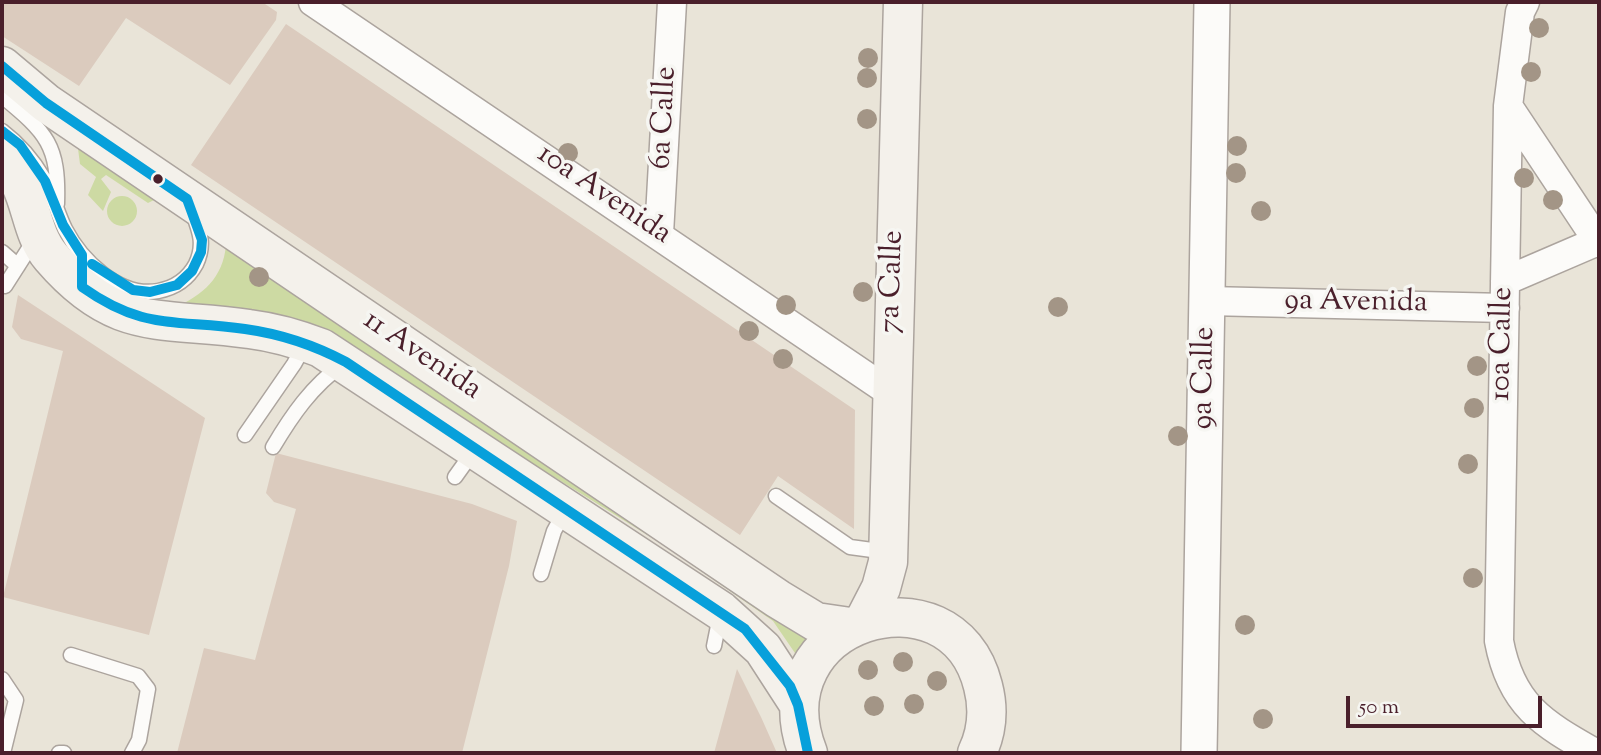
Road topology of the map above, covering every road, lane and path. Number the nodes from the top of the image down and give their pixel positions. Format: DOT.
graph roads {
  1 [pos="313,2"];
  2 [pos="672,2"];
  3 [pos="903,2"];
  4 [pos="1213,2"];
  5 [pos="1525,2"];
  6 [pos="2,66"];
  7 [pos="2,96"];
  8 [pos="1508,106"];
  9 [pos="2,131"];
  10 [pos="2,157"];
  11 [pos="187,199"];
  12 [pos="48,222"];
  13 [pos="659,234"];
  14 [pos="1599,242"];
  15 [pos="2,252"];
  16 [pos="18,267"];
  17 [pos="82,271"];
  18 [pos="5,286"];
  19 [pos="1505,294"];
  20 [pos="1208,301"];
  21 [pos="299,340"];
  22 [pos="346,362"];
  23 [pos="891,393"];
  24 [pos="245,435"];
  25 [pos="273,447"];
  26 [pos="776,496"];
  27 [pos="567,509"];
  28 [pos="888,557"];
  29 [pos="541,575"];
  30 [pos="912,618"];
  31 [pos="857,624"];
  32 [pos="71,655"];
  33 [pos="2,679"];
  34 [pos="798,703"];
  35 [pos="978,752"];
  36 [pos="3,753"];
  37 [pos="132,753"];
  38 [pos="808,753"];
  39 [pos="1199,753"];
  40 [pos="1595,753"];
  1 -- 13 [label="street, 10a Avenida"];
  2 -- 13 [label="street, 6a Calle"];
  3 -- 23 [label="main road, 7a Calle"];
  4 -- 20 [label="street, 9a Calle"];
  5 -- 8 [label="street, 10a Calle"];
  6 -- 11 [label="main road, 11 Avenida"];
  7 -- 12 [label="lane"];
  8 -- 14 [label="street"];
  8 -- 19 [label="street, 10a Calle"];
  9 -- 12 [label="lane"];
  10 -- 12 [label="main road, 11 Avenida"];
  11 -- 17 [label="lane"];
  11 -- 31 [label="main road, 11 Avenida"];
  12 -- 16 [label="lane"];
  12 -- 17 [label="main road, 11 Avenida"];
  13 -- 23 [label="street, 10a Avenida"];
  14 -- 19 [label="street"];
  15 -- 16 [label="lane"];
  16 -- 18 [label="lane"];
  17 -- 21 [label="main road, 11 Avenida"];
  19 -- 20 [label="street, 9a Avenida"];
  19 -- 40 [label="street, 10a Calle"];
  20 -- 39 [label="street, 9a Calle"];
  21 -- 22 [label="main road, 11 Avenida"];
  21 -- 24 [label="lane"];
  22 -- 25 [label="lane"];
  22 -- 27 [label="main road, 11 Avenida"];
  23 -- 28 [label="main road, 7a Calle"];
  26 -- 28 [label="lane"];
  27 -- 29 [label="lane"];
  27 -- 34 [label="main road, 11 Avenida"];
  28 -- 30 [label="main road, 7a Calle"];
  28 -- 31 [label="main road, 7a Calle"];
  30 -- 31 [label="main road, 11 Avenida"];
  30 -- 35 [label="main road"];
  31 -- 34 [label="main road"];
  32 -- 37 [label="lane"];
  33 -- 36 [label="lane"];
  34 -- 38 [label="main road"];
}
